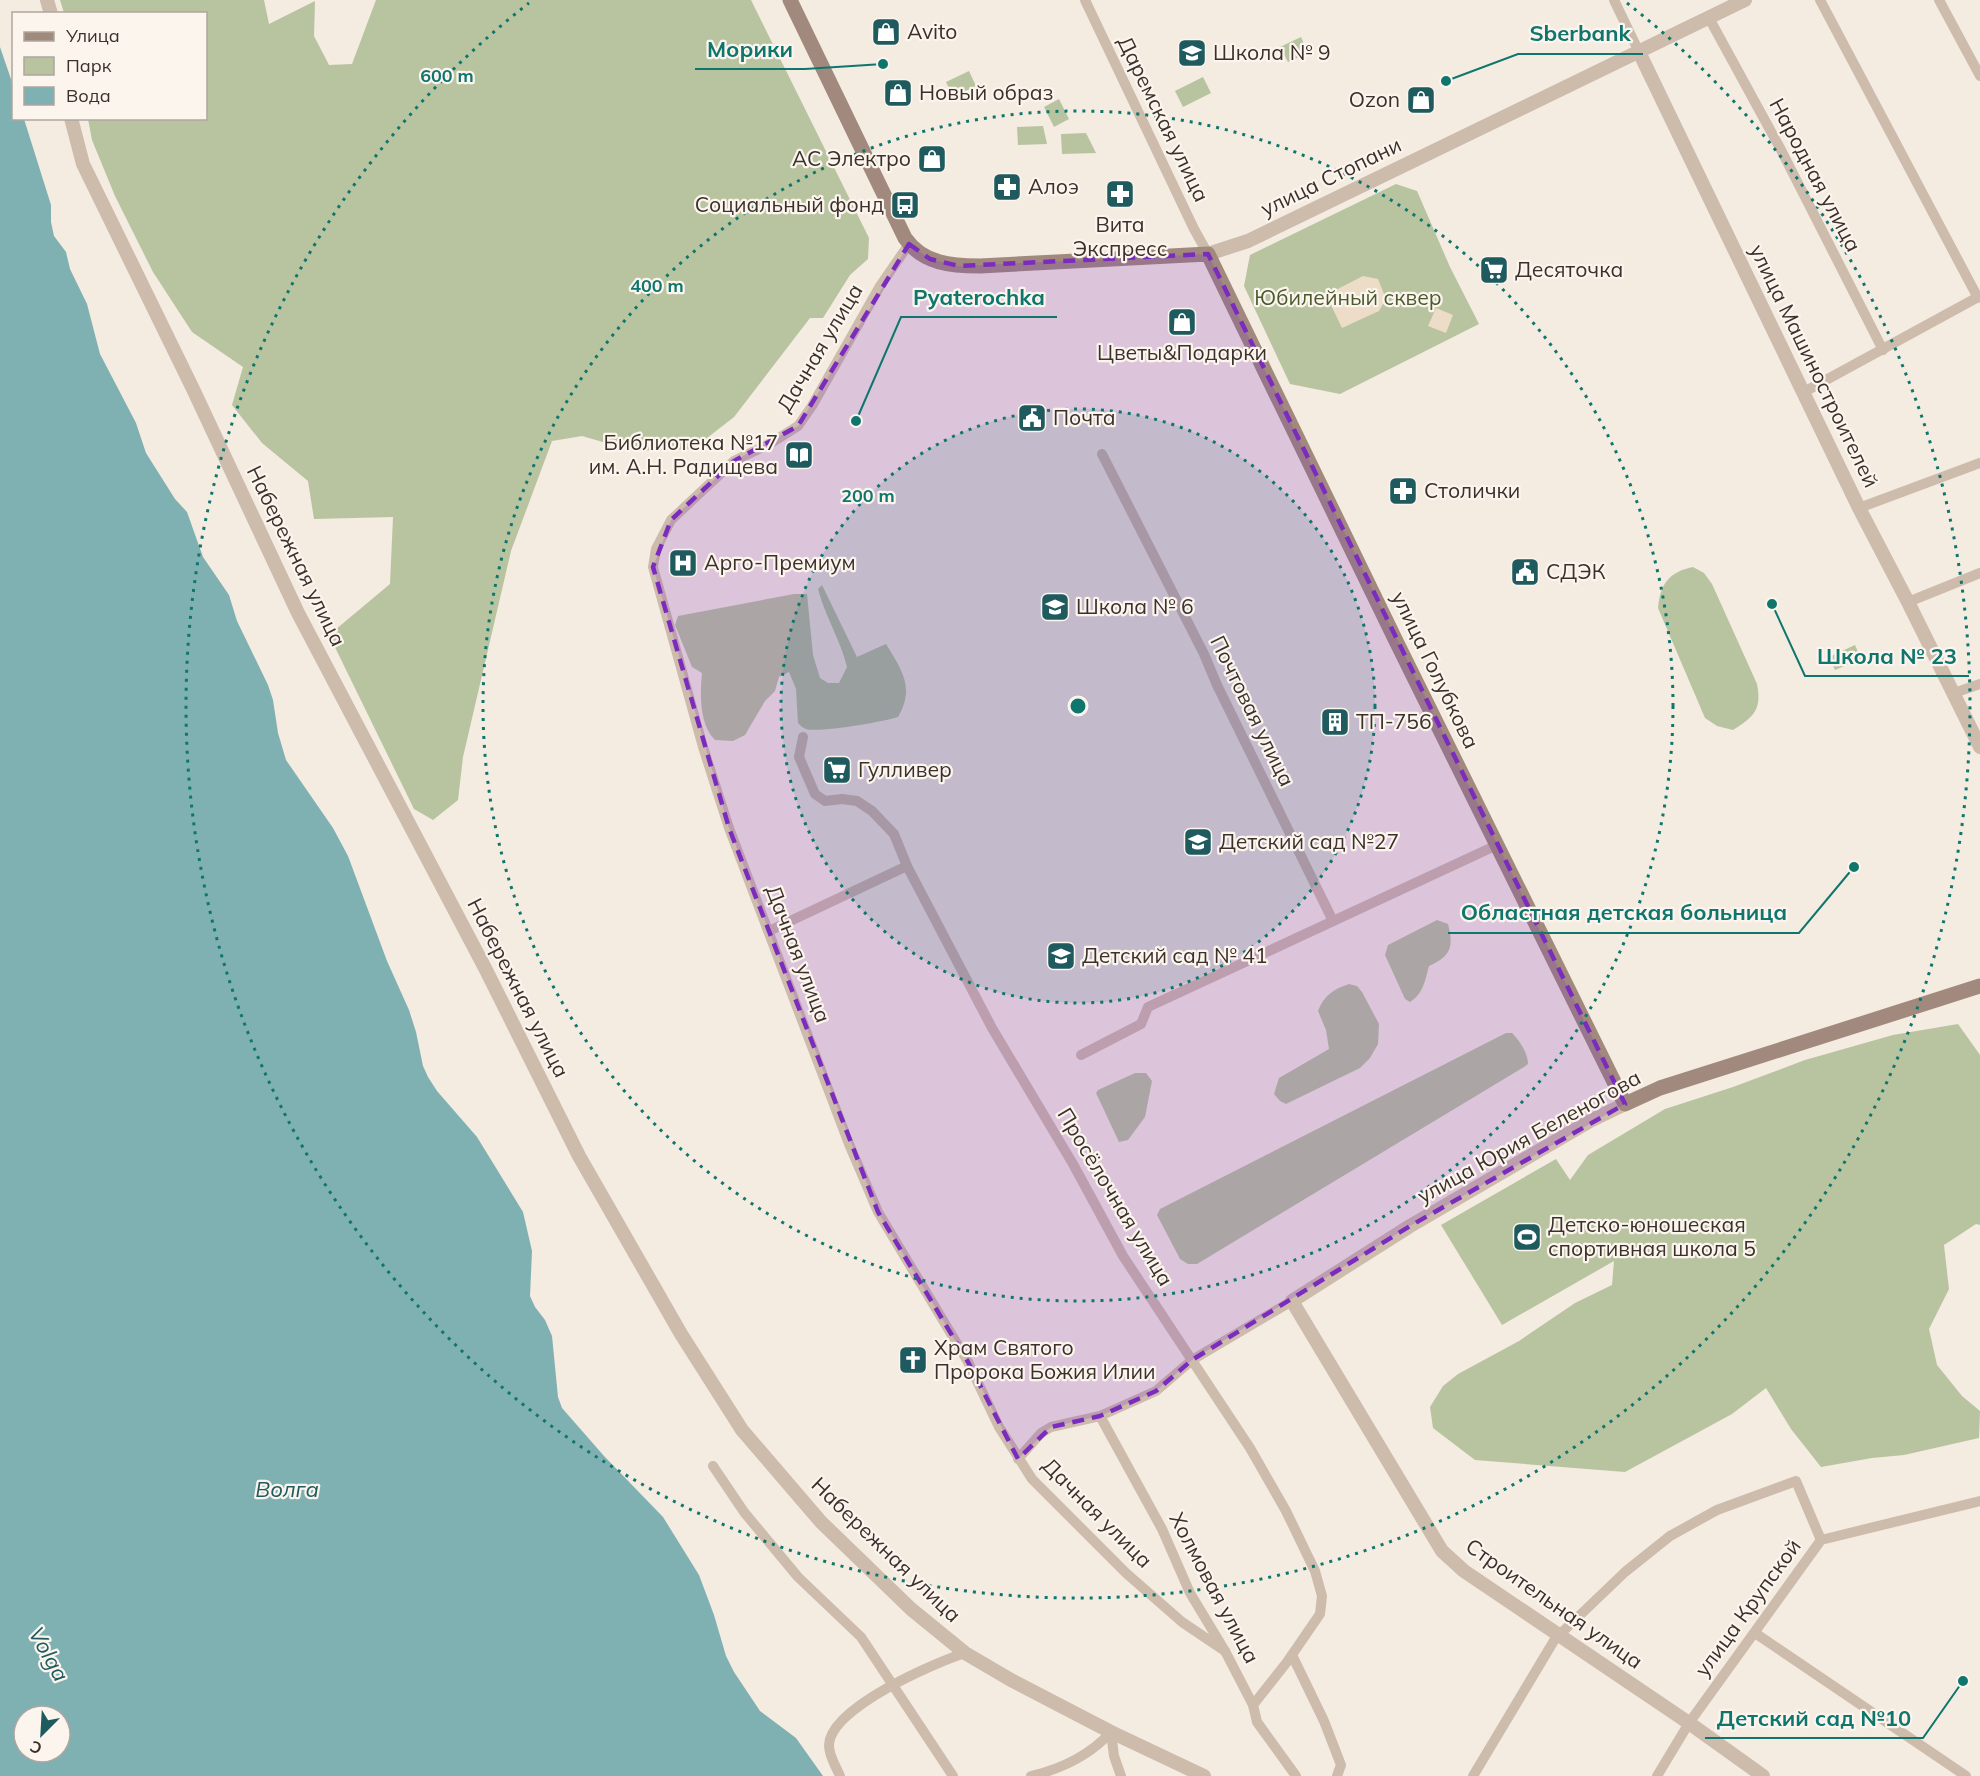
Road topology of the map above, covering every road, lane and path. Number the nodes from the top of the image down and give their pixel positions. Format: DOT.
graph roads {
  1 [pos="790,0"];
  2 [pos="1085,0"];
  3 [pos="1614,0"];
  4 [pos="1745,0"];
  5 [pos="1820,0"];
  6 [pos="1939,0"];
  7 [pos="1709,18"];
  8 [pos="1639,52"];
  9 [pos="1980,76"];
  10 [pos="72,120"];
  11 [pos="909,244"];
  12 [pos="1208,254"];
  13 [pos="1979,297"];
  14 [pos="1883,350"];
  15 [pos="1804,392"];
  16 [pos="1102,454"];
  17 [pos="1980,463"];
  18 [pos="1859,508"];
  19 [pos="1980,573"];
  20 [pos="1908,602"];
  21 [pos="1980,684"];
  22 [pos="1954,693"];
  23 [pos="803,737"];
  24 [pos="1980,747"];
  25 [pos="1497,845"];
  26 [pos="907,866"];
  27 [pos="1333,921"];
  28 [pos="769,931"];
  29 [pos="1980,986"];
  30 [pos="1081,1054"];
  31 [pos="1625,1104"];
  32 [pos="1292,1301"];
  33 [pos="1192,1360"];
  34 [pos="1100,1416"];
  35 [pos="1018,1459"];
  36 [pos="713,1466"];
  37 [pos="1980,1502"];
  38 [pos="1821,1540"];
  39 [pos="1755,1633"];
  40 [pos="1558,1636"];
  41 [pos="1225,1651"];
  42 [pos="965,1653"];
  43 [pos="1293,1655"];
  44 [pos="892,1685"];
  45 [pos="1253,1704"];
  46 [pos="1689,1723"];
  47 [pos="1111,1732"];
  48 [pos="840,1776"];
  49 [pos="953,1776"];
  50 [pos="1031,1776"];
  51 [pos="1121,1776"];
  52 [pos="1204,1776"];
  53 [pos="1296,1776"];
  54 [pos="1337,1776"];
  55 [pos="1473,1776"];
  56 [pos="1657,1776"];
  57 [pos="1763,1776"];
  58 [pos="1966,1776"];
  1 -- 11 [label="main road"];
  2 -- 12 [label="street, Даремская улица"];
  3 -- 8 [label="street, улица Машиностроителей"];
  4 -- 7 [label="street, улица Стопани"];
  5 -- 13 [label="street"];
  6 -- 9 [label="street"];
  7 -- 8 [label="street, улица Стопани"];
  7 -- 14 [label="street, Народная улица"];
  8 -- 12 [label="street, улица Стопани"];
  8 -- 15 [label="street, улица Машиностроителей"];
  10 -- 42 [label="street, Набережная улица"];
  11 -- 12 [label="main road, улица Стопани"];
  11 -- 28 [label="street, Дачная улица"];
  12 -- 25 [label="main road, улица Голубкова"];
  13 -- 14 [label="street"];
  14 -- 15 [label="street"];
  15 -- 18 [label="street, улица Машиностроителей"];
  16 -- 27 [label="street, Почтовая улица"];
  17 -- 18 [label="street"];
  18 -- 20 [label="street, улица Машиностроителей"];
  19 -- 20 [label="street"];
  20 -- 22 [label="street, улица Машиностроителей"];
  21 -- 22 [label="street"];
  22 -- 24 [label="street, улица Машиностроителей"];
  23 -- 26 [label="street, Просёлочная улица"];
  25 -- 27 [label="street"];
  25 -- 31 [label="main road, улица Голубкова"];
  26 -- 28 [label="street"];
  26 -- 33 [label="street, Просёлочная улица"];
  27 -- 30 [label="street"];
  28 -- 35 [label="street, Дачная улица"];
  29 -- 31 [label="main road, улица Юрия Беленогова"];
  31 -- 32 [label="street, улица Юрия Беленогова"];
  32 -- 33 [label="street, улица Юрия Беленогова"];
  32 -- 40 [label="street, Строительная улица"];
  33 -- 34 [label="street, улица Юрия Беленогова"];
  33 -- 43 [label="street, Просёлочная улица"];
  34 -- 35 [label="street, улица Юрия Беленогова"];
  34 -- 41 [label="street, Холмовая улица"];
  35 -- 41 [label="street, Дачная улица"];
  36 -- 44 [label="street"];
  37 -- 38 [label="street, улица Крупской"];
  38 -- 39 [label="street, улица Крупской"];
  38 -- 40 [label="street"];
  39 -- 46 [label="street, улица Крупской"];
  39 -- 58 [label="street"];
  40 -- 46 [label="street, Строительная улица"];
  40 -- 55 [label="street"];
  41 -- 45 [label="street, Холмовая улица"];
  42 -- 44 [label="street"];
  42 -- 47 [label="street, Набережная улица"];
  43 -- 45 [label="street, Просёлочная улица"];
  43 -- 54 [label="street"];
  44 -- 48 [label="street"];
  44 -- 49 [label="street"];
  45 -- 53 [label="street, Холмовая улица"];
  46 -- 56 [label="street, улица Крупской"];
  46 -- 57 [label="street, Строительная улица"];
  47 -- 50 [label="street"];
  47 -- 51 [label="street"];
  47 -- 52 [label="street, Набережная улица"];
}
